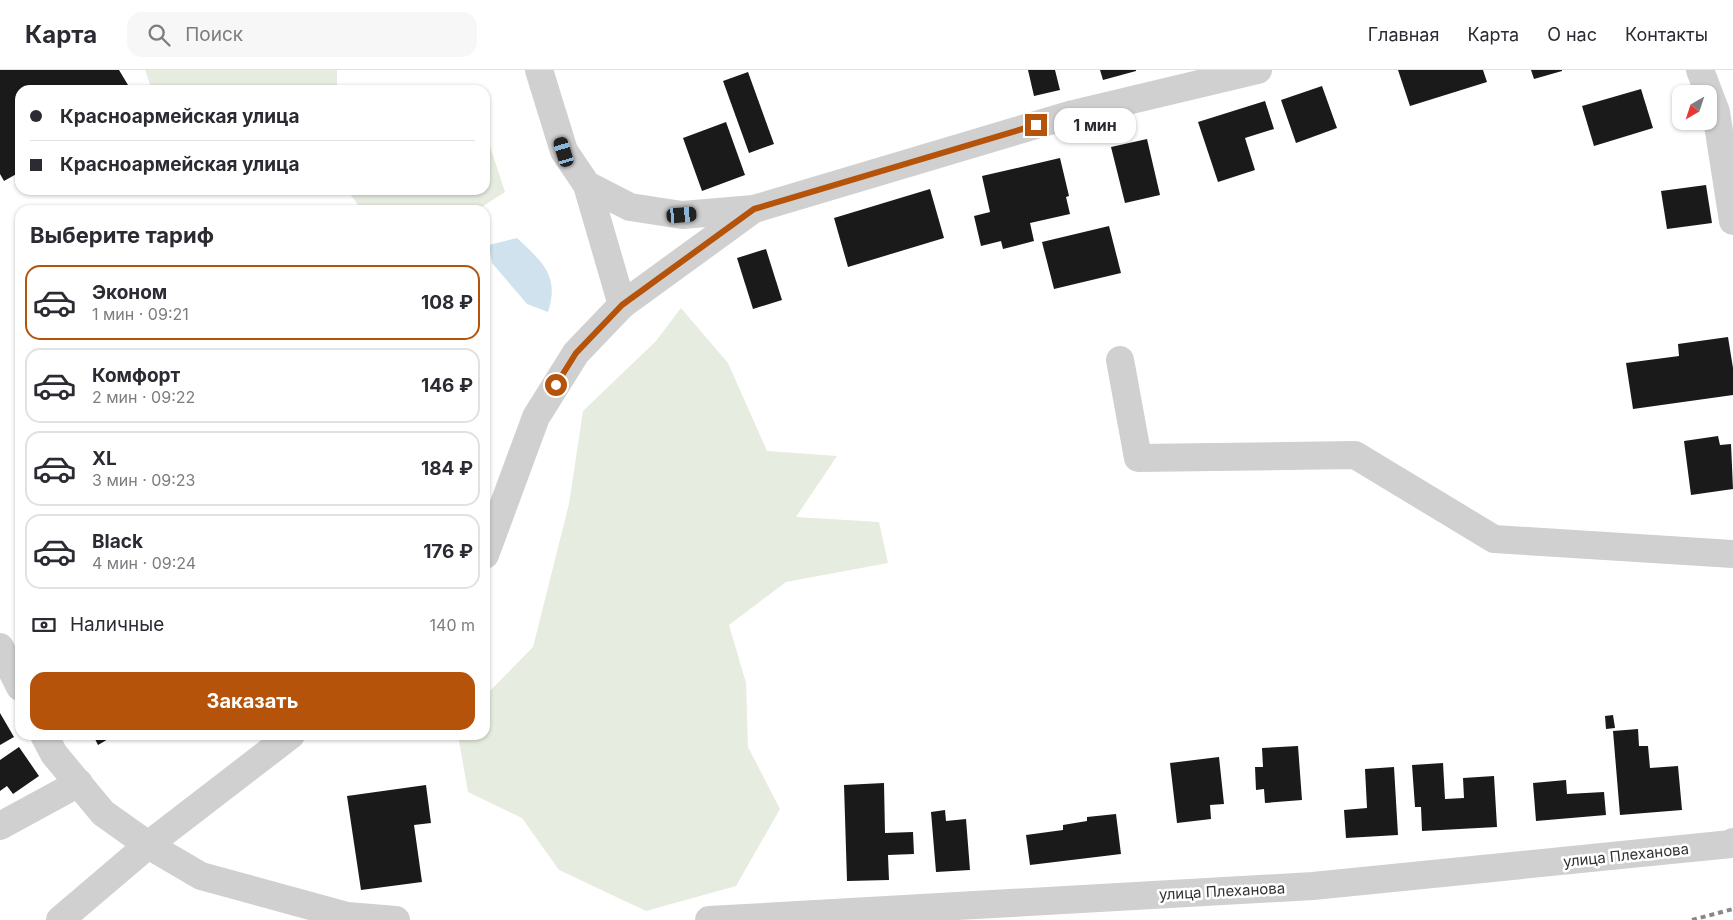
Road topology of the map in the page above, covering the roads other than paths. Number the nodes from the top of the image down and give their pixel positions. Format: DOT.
graph roads {
  1 [pos="539,70"];
  2 [pos="1258,70"];
  3 [pos="1700,70"];
  4 [pos="587,185"];
  5 [pos="754,209"];
  6 [pos="1733,221"];
  7 [pos="622,305"];
  8 [pos="1120,360"];
  9 [pos="490,541"];
  10 [pos="1733,554"];
  11 [pos="0,647"];
  12 [pos="15,677"];
  13 [pos="47,740"];
  14 [pos="284,740"];
  15 [pos="78,783"];
  16 [pos="0,826"];
  17 [pos="1733,842"];
  18 [pos="148,845"];
  19 [pos="60,920"];
  20 [pos="396,920"];
  21 [pos="709,920"];
  1 -- 4 [label="street"];
  2 -- 5 [label="street"];
  3 -- 6 [label="street"];
  4 -- 5 [label="street"];
  4 -- 7 [label="street"];
  5 -- 7 [label="street"];
  7 -- 9 [label="street"];
  8 -- 10 [label="street"];
  11 -- 12 [label="street"];
  13 -- 15 [label="street"];
  14 -- 18 [label="street"];
  15 -- 16 [label="street"];
  15 -- 18 [label="street"];
  17 -- 21 [label="street, улица Плеханова"];
  18 -- 19 [label="street"];
  18 -- 20 [label="street"];
}
